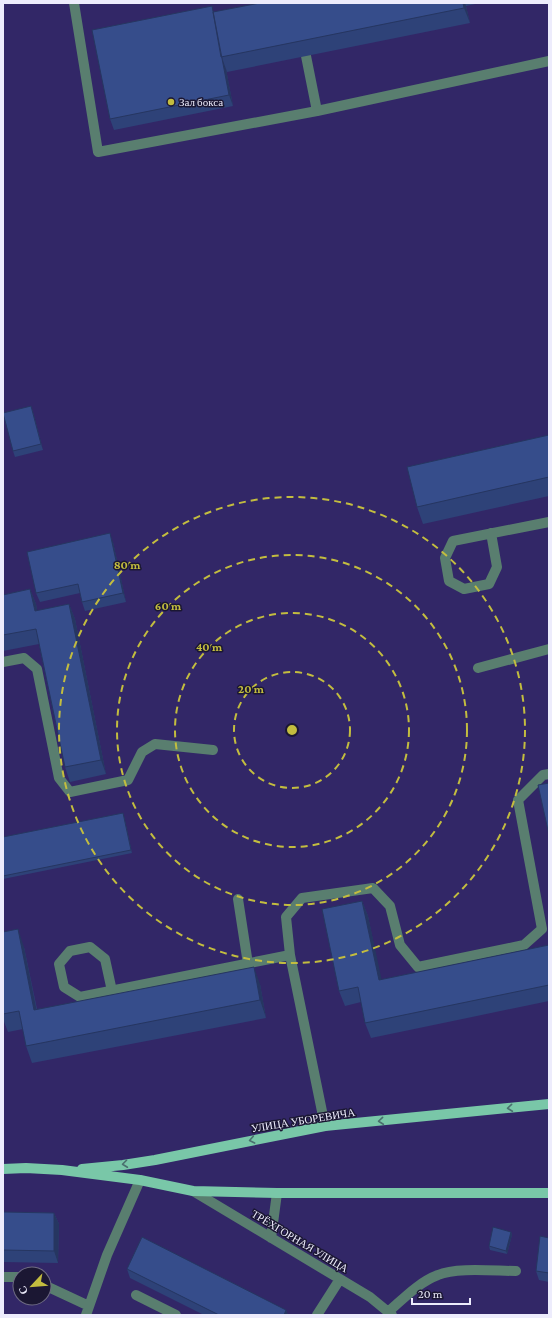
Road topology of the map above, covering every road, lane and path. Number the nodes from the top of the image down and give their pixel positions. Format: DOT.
graph roads {
  1 [pos="74,3"];
  2 [pos="306,56"];
  3 [pos="549,61"];
  4 [pos="317,111"];
  5 [pos="549,522"];
  6 [pos="491,533"];
  7 [pos="549,649"];
  8 [pos="3,662"];
  9 [pos="478,668"];
  10 [pos="214,750"];
  11 [pos="549,774"];
  12 [pos="238,899"];
  13 [pos="290,955"];
  14 [pos="248,964"];
  15 [pos="112,991"];
  16 [pos="549,1104"];
  17 [pos="326,1126"];
  18 [pos="3,1169"];
  19 [pos="62,1170"];
  20 [pos="140,1180"];
  21 [pos="193,1191"];
  22 [pos="549,1192"];
  23 [pos="277,1193"];
  24 [pos="271,1238"];
  25 [pos="516,1271"];
  26 [pos="340,1279"];
  27 [pos="52,1290"];
  28 [pos="136,1295"];
  29 [pos="87,1311"];
  30 [pos="390,1313"];
  31 [pos="176,1315"];
  32 [pos="316,1315"];
  1 -- 4 [label="street"];
  2 -- 4 [label="street"];
  3 -- 4 [label="street"];
  5 -- 6 [label="street"];
  6 -- 6 [label="street"];
  7 -- 9 [label="street"];
  8 -- 10 [label="street"];
  11 -- 13 [label="street"];
  12 -- 14 [label="street"];
  13 -- 14 [label="street"];
  13 -- 17 [label="street"];
  14 -- 15 [label="street"];
  15 -- 15 [label="street"];
  16 -- 17 [label="main road, УЛИЦА УБОРЕВИЧА, one-way"];
  17 -- 19 [label="main road, УЛИЦА УБОРЕВИЧА, one-way"];
  18 -- 19 [label="main road"];
  19 -- 20 [label="main road"];
  20 -- 21 [label="main road"];
  20 -- 29 [label="street"];
  21 -- 23 [label="main road"];
  21 -- 24 [label="street, ТРЁХГОРНАЯ УЛИЦА"];
  22 -- 23 [label="main road"];
  23 -- 24 [label="street"];
  24 -- 26 [label="street, ТРЁХГОРНАЯ УЛИЦА"];
  25 -- 30 [label="street"];
  26 -- 30 [label="street, ТРЁХГОРНАЯ УЛИЦА"];
  26 -- 32 [label="street"];
  27 -- 29 [label="street"];
  28 -- 31 [label="street"];
}
